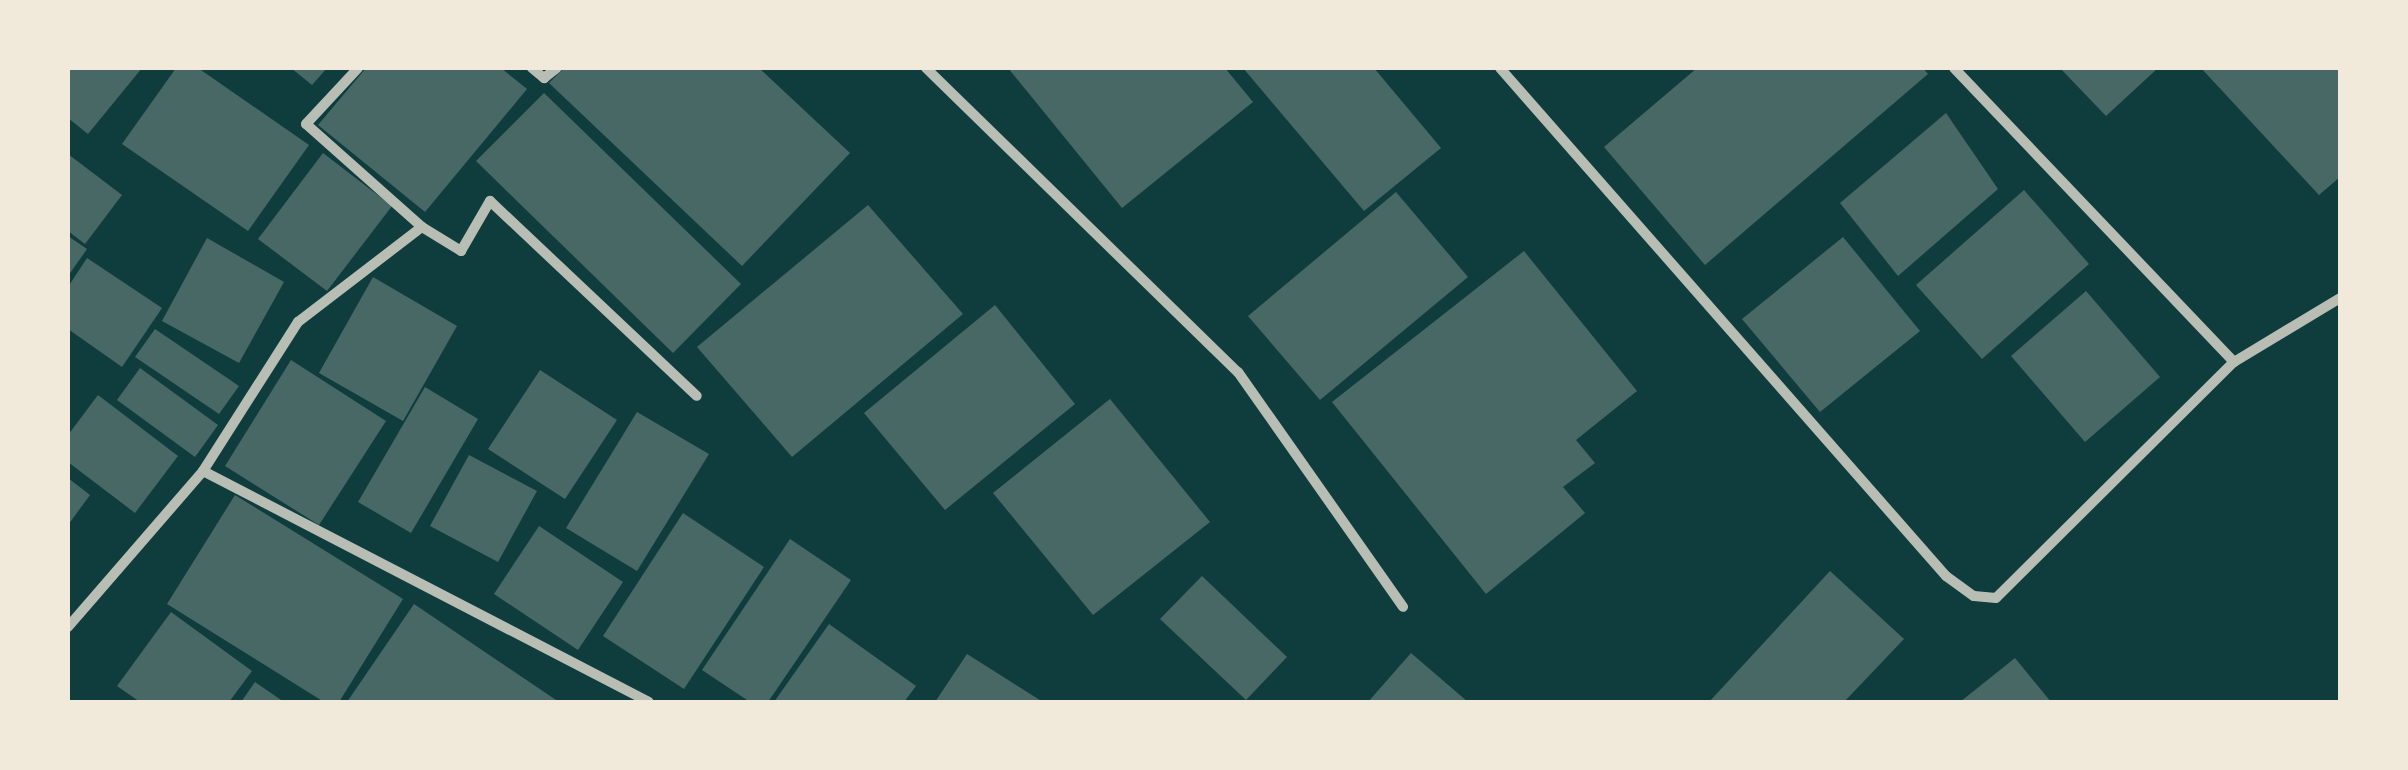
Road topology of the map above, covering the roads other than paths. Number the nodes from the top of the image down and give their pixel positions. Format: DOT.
graph roads {
  1 [pos="358,68"];
  2 [pos="532,68"];
  3 [pos="557,68"];
  4 [pos="926,68"];
  5 [pos="1500,68"];
  6 [pos="1954,68"];
  7 [pos="422,228"];
  8 [pos="2340,298"];
  9 [pos="2234,362"];
  10 [pos="696,396"];
  11 [pos="203,471"];
  12 [pos="1403,607"];
  13 [pos="68,627"];
  14 [pos="649,702"];
  1 -- 7 [label="street"];
  2 -- 3 [label="street"];
  4 -- 12 [label="street"];
  5 -- 9 [label="street"];
  6 -- 9 [label="street"];
  7 -- 10 [label="street"];
  7 -- 11 [label="street"];
  8 -- 9 [label="street"];
  11 -- 13 [label="street"];
  11 -- 14 [label="street"];
}
